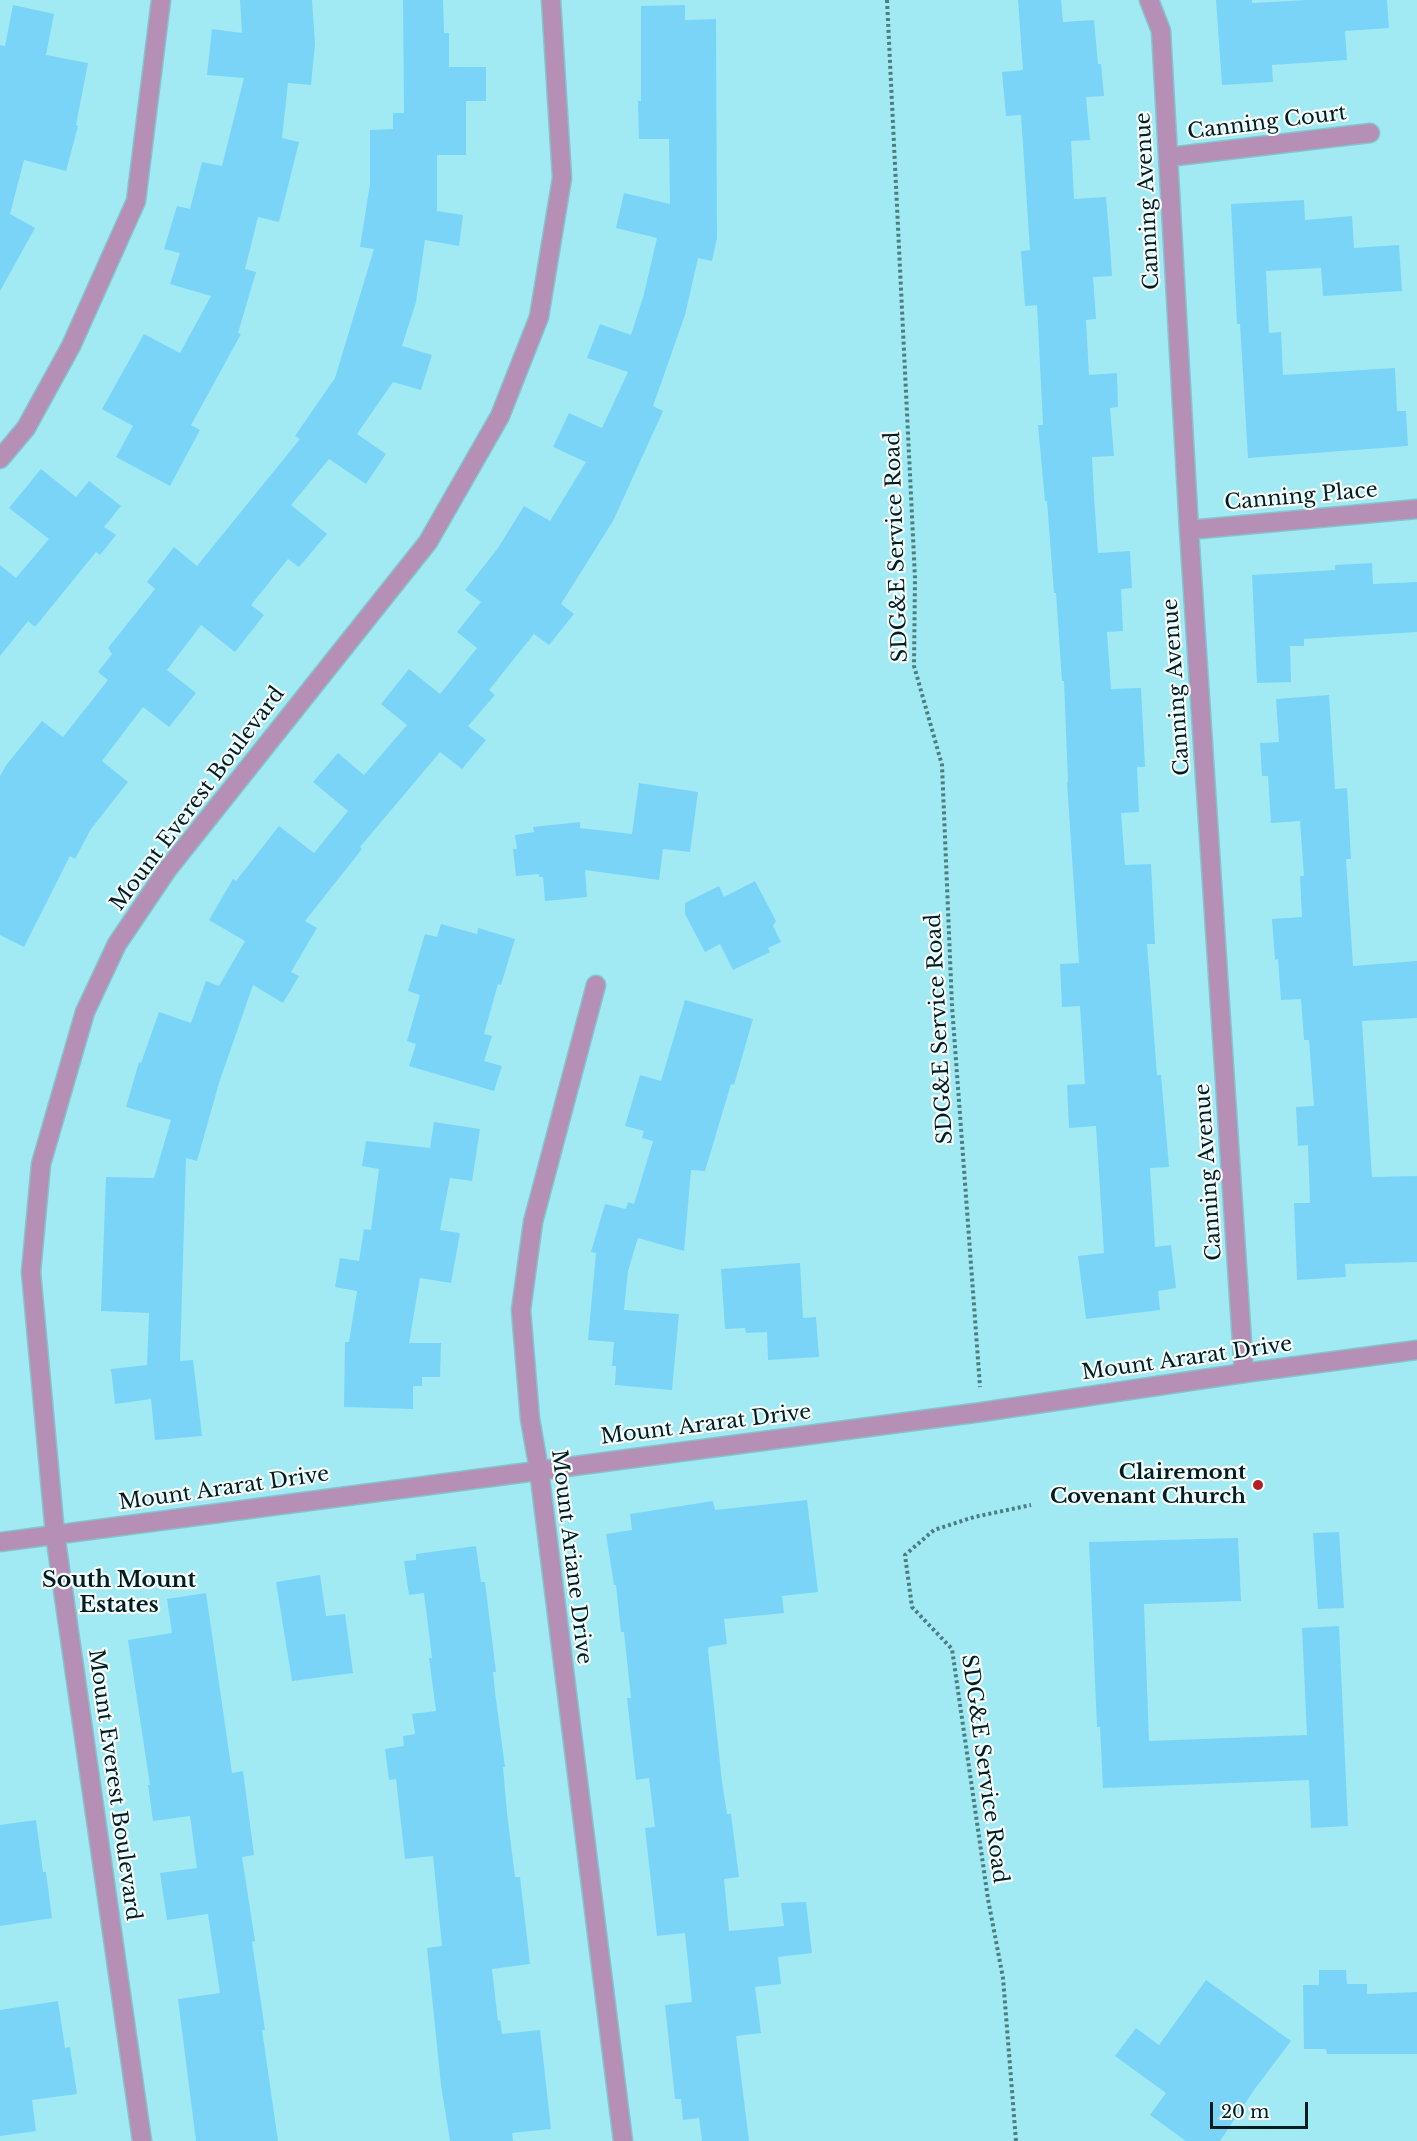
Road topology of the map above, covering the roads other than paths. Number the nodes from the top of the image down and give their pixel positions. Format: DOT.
graph roads {
  1 [pos="161,0"];
  2 [pos="551,0"];
  3 [pos="1149,0"];
  4 [pos="1370,133"];
  5 [pos="1169,157"];
  6 [pos="0,459"];
  7 [pos="1417,509"];
  8 [pos="1189,530"];
  9 [pos="596,985"];
  10 [pos="1417,1350"];
  11 [pos="1244,1373"];
  12 [pos="539,1470"];
  13 [pos="55,1534"];
  14 [pos="0,1542"];
  15 [pos="142,2141"];
  16 [pos="623,2141"];
  1 -- 6 [label="street"];
  2 -- 13 [label="street, Mount Everest Boulevard"];
  3 -- 5 [label="street, Canning Avenue"];
  4 -- 5 [label="street, Canning Court"];
  5 -- 8 [label="street, Canning Avenue"];
  7 -- 8 [label="street, Canning Place"];
  8 -- 11 [label="street, Canning Avenue"];
  9 -- 12 [label="street, Mount Ariane Drive"];
  10 -- 11 [label="street, Mount Ararat Drive"];
  11 -- 12 [label="street, Mount Ararat Drive"];
  12 -- 13 [label="street, Mount Ararat Drive"];
  12 -- 16 [label="street, Mount Ariane Drive"];
  13 -- 14 [label="street, Mount Ararat Drive"];
  13 -- 15 [label="street, Mount Everest Boulevard"];
}
